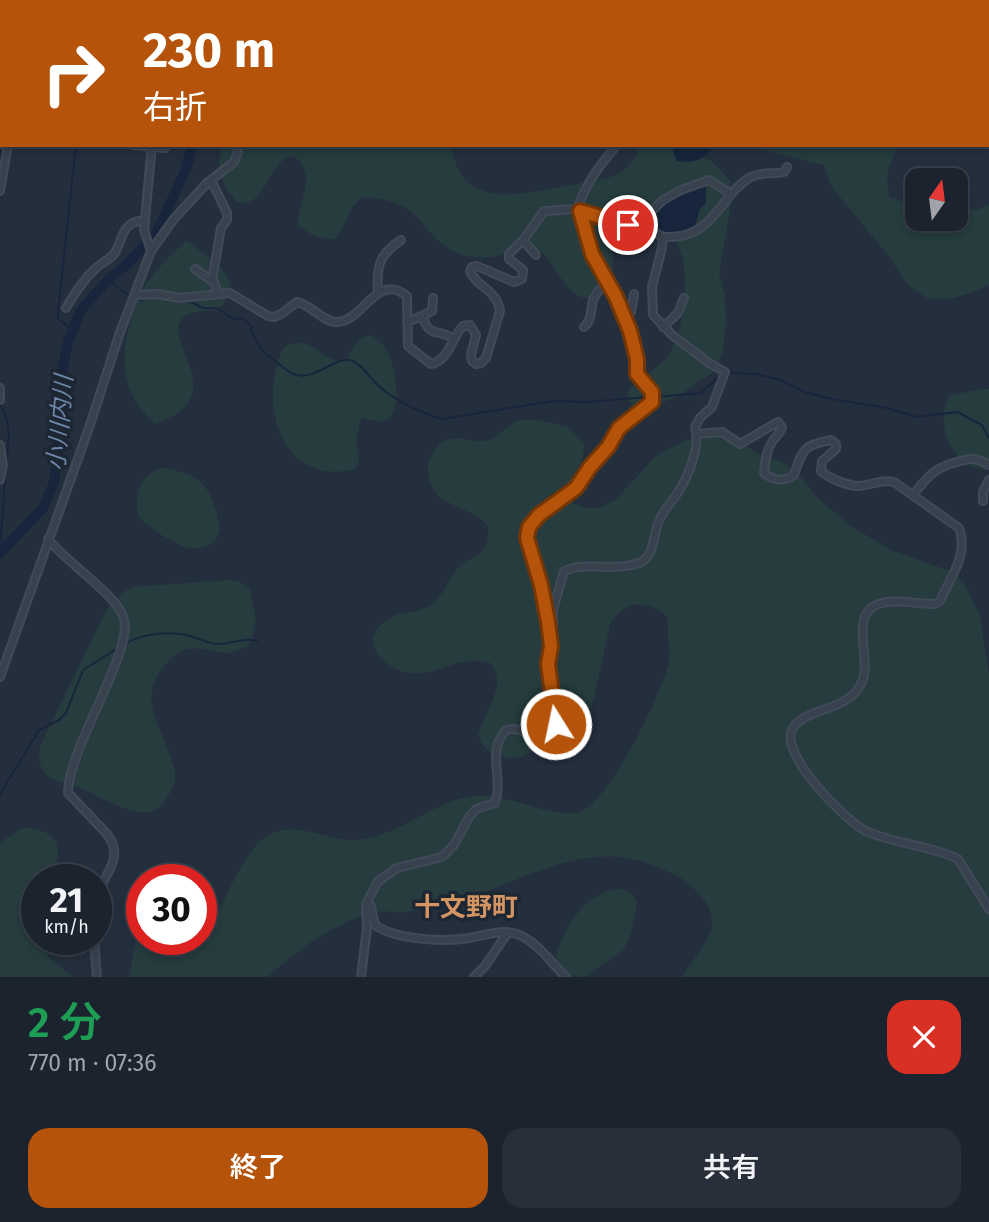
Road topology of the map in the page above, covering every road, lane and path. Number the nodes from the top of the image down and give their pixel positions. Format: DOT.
graph roads {
  1 [pos="8,147"];
  2 [pos="152,147"];
  3 [pos="236,147"];
  4 [pos="615,147"];
  5 [pos="787,167"];
  6 [pos="211,180"];
  7 [pos="0,191"];
  8 [pos="731,194"];
  9 [pos="579,210"];
  10 [pos="145,220"];
  11 [pos="637,222"];
  12 [pos="663,237"];
  13 [pos="401,240"];
  14 [pos="523,240"];
  15 [pos="151,251"];
  16 [pos="536,255"];
  17 [pos="195,270"];
  18 [pos="212,281"];
  19 [pos="607,281"];
  20 [pos="378,292"];
  21 [pos="218,293"];
  22 [pos="634,294"];
  23 [pos="134,297"];
  24 [pos="433,298"];
  25 [pos="684,298"];
  26 [pos="66,308"];
  27 [pos="422,316"];
  28 [pos="624,316"];
  29 [pos="407,322"];
  30 [pos="584,327"];
  31 [pos="663,327"];
  32 [pos="454,339"];
  33 [pos="0,388"];
  34 [pos="1,399"];
  35 [pos="697,434"];
  36 [pos="0,444"];
  37 [pos="989,465"];
  38 [pos="0,480"];
  39 [pos="989,480"];
  40 [pos="914,495"];
  41 [pos="983,501"];
  42 [pos="48,539"];
  43 [pos="548,664"];
  44 [pos="0,677"];
  45 [pos="112,866"];
  46 [pos="366,904"];
  47 [pos="989,909"];
  48 [pos="508,932"];
  49 [pos="95,955"];
  50 [pos="97,977"];
  51 [pos="361,977"];
  52 [pos="474,977"];
  53 [pos="566,977"];
  1 -- 7 [label="street"];
  2 -- 10 [label="street"];
  3 -- 6 [label="street"];
  4 -- 9 [label="street"];
  5 -- 8 [label="street"];
  6 -- 15 [label="street"];
  6 -- 18 [label="street"];
  8 -- 11 [label="street"];
  8 -- 12 [label="street"];
  9 -- 11 [label="street"];
  9 -- 14 [label="street"];
  9 -- 19 [label="street"];
  10 -- 15 [label="street"];
  10 -- 26 [label="street"];
  11 -- 12 [label="street"];
  12 -- 31 [label="street"];
  13 -- 20 [label="street"];
  14 -- 16 [label="street"];
  14 -- 32 [label="street"];
  15 -- 23 [label="street"];
  17 -- 18 [label="street"];
  18 -- 21 [label="street"];
  19 -- 28 [label="street"];
  19 -- 30 [label="street"];
  20 -- 21 [label="street"];
  20 -- 29 [label="street"];
  21 -- 23 [label="street"];
  22 -- 28 [label="street"];
  23 -- 42 [label="street"];
  24 -- 27 [label="street"];
  25 -- 31 [label="street"];
  27 -- 29 [label="street"];
  27 -- 32 [label="street"];
  28 -- 43 [label="street"];
  29 -- 32 [label="street"];
  31 -- 35 [label="street"];
  33 -- 34 [label="street"];
  35 -- 40 [label="street"];
  35 -- 43 [label="street"];
  36 -- 38 [label="street"];
  37 -- 40 [label="street"];
  39 -- 41 [label="street"];
  40 -- 47 [label="street"];
  42 -- 44 [label="street"];
  42 -- 45 [label="street"];
  43 -- 46 [label="street"];
  46 -- 48 [label="street"];
  46 -- 51 [label="street"];
  48 -- 52 [label="street"];
  48 -- 53 [label="street"];
  49 -- 50 [label="street"];
}
